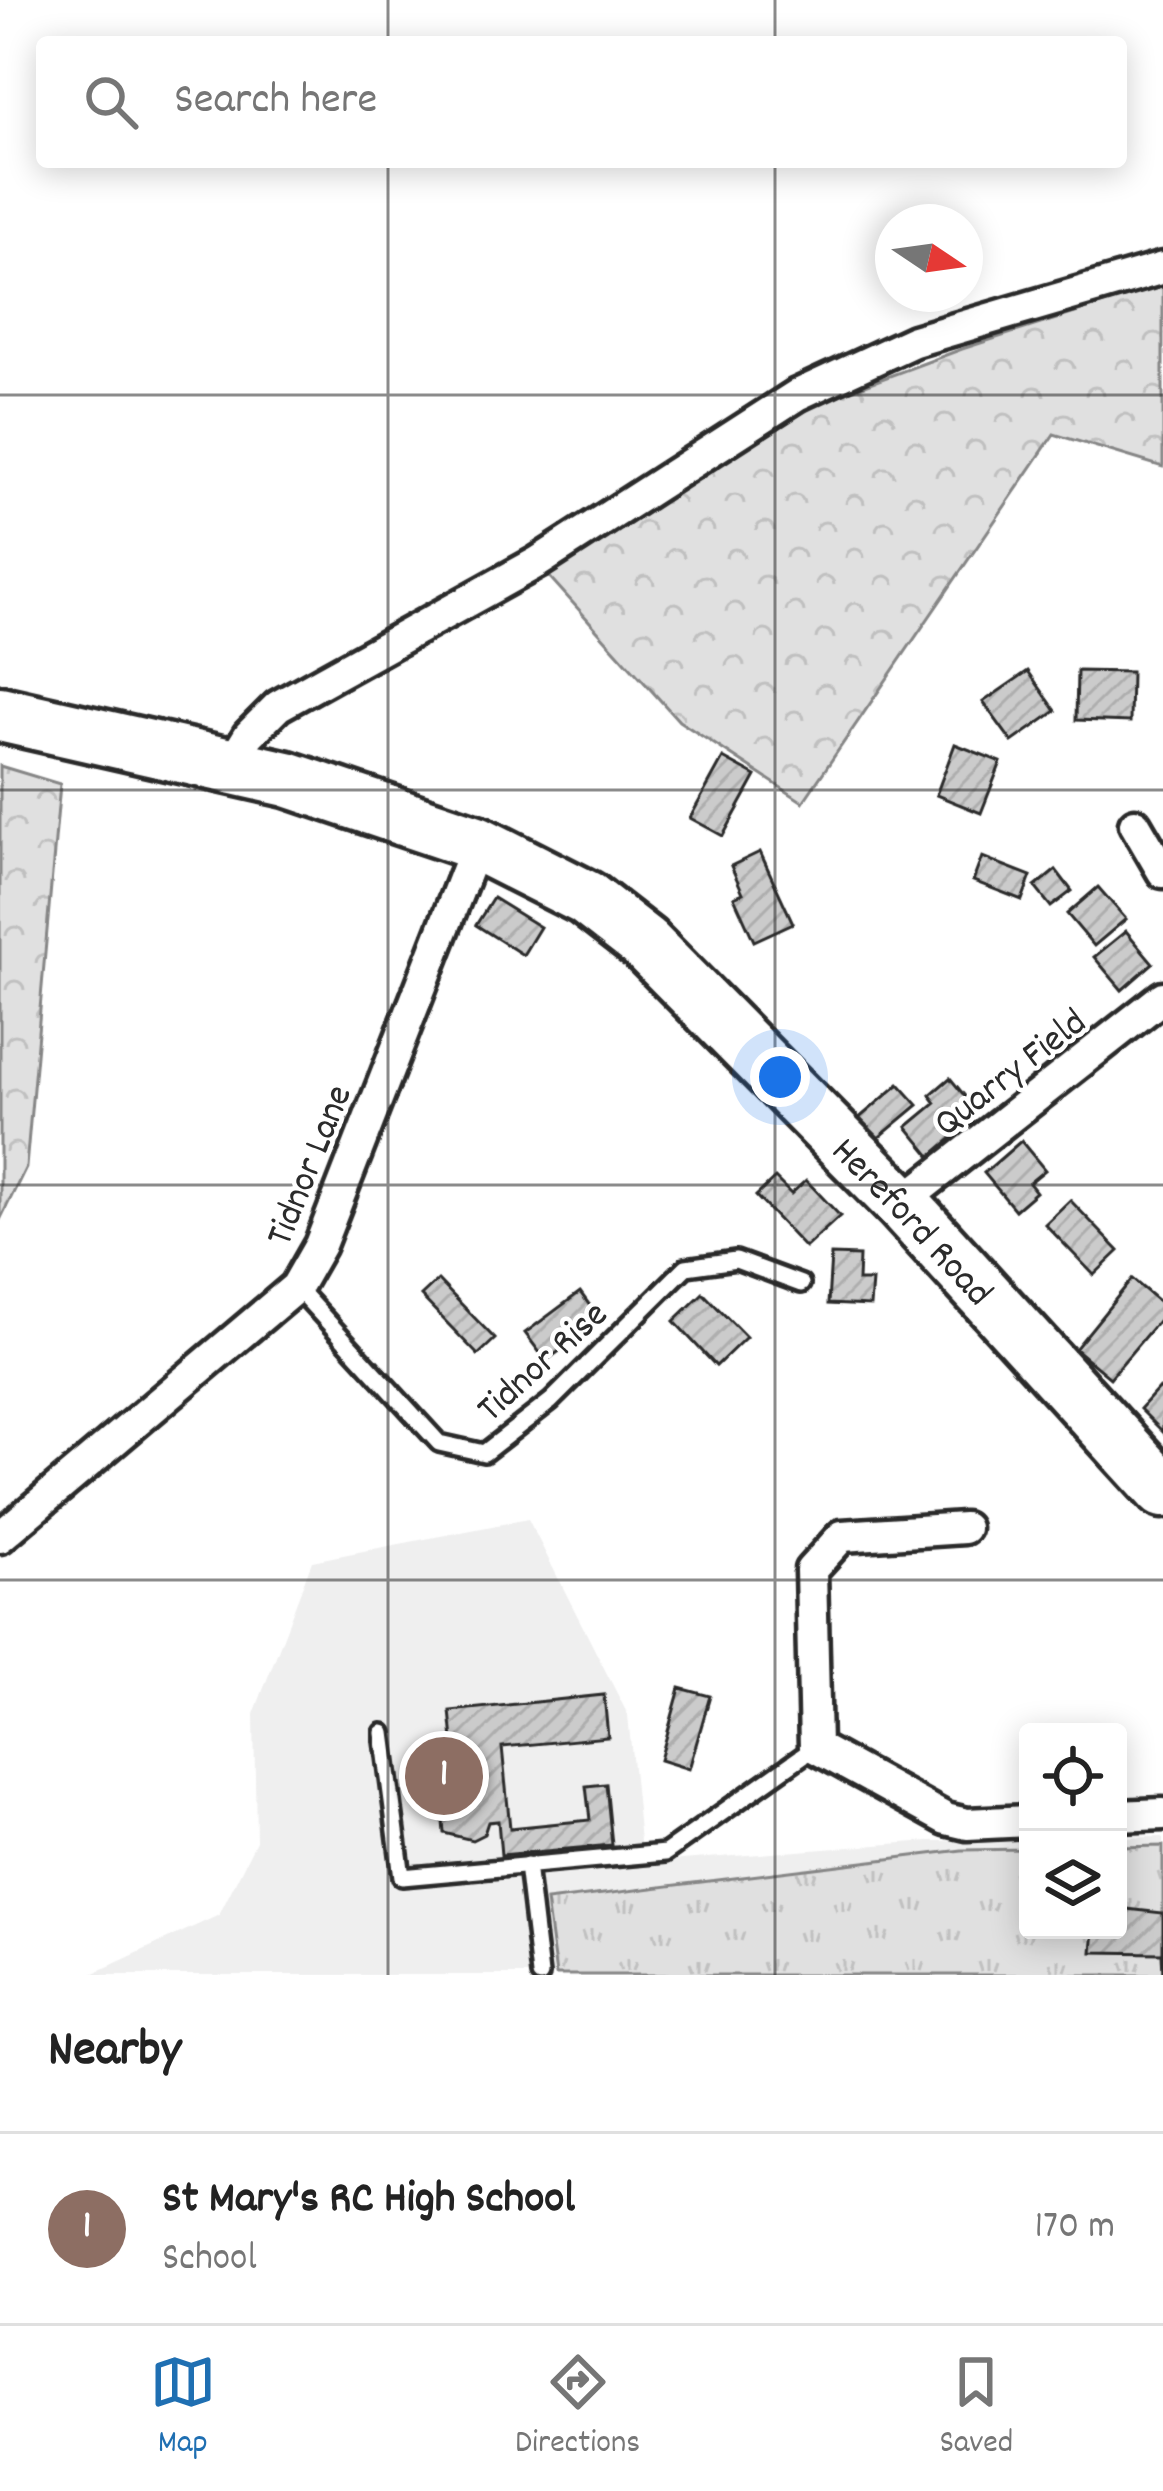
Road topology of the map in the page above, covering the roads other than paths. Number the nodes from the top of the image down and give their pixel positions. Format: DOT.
graph roads {
  1 [pos="1163,268"];
  2 [pos="15,717"];
  3 [pos="230,766"];
  4 [pos="1135,824"];
  5 [pos="477,843"];
  6 [pos="1163,872"];
  7 [pos="1163,997"];
  8 [pos="901,1203"];
  9 [pos="801,1284"];
  10 [pos="296,1287"];
  11 [pos="1163,1490"];
  12 [pos="964,1528"];
  13 [pos="0,1537"];
  14 [pos="383,1733"];
  15 [pos="815,1747"];
  16 [pos="1163,1814"];
  17 [pos="1127,1816"];
  18 [pos="1019,1821"];
  19 [pos="527,1865"];
  20 [pos="540,1975"];
  1 -- 3 [label="street"];
  2 -- 3 [label="highway, Hereford Road"];
  3 -- 5 [label="highway, Hereford Road"];
  4 -- 6 [label="street"];
  5 -- 8 [label="highway, Hereford Road"];
  5 -- 10 [label="street, Tidnor Lane"];
  7 -- 8 [label="street, Quarry Field"];
  8 -- 11 [label="highway, Hereford Road"];
  9 -- 10 [label="lane, Tidnor Rise"];
  10 -- 13 [label="street, Tidnor Lane"];
  12 -- 15 [label="street"];
  14 -- 19 [label="lane"];
  15 -- 18 [label="street"];
  15 -- 19 [label="lane"];
  16 -- 17 [label="street"];
  19 -- 20 [label="lane"];
}
